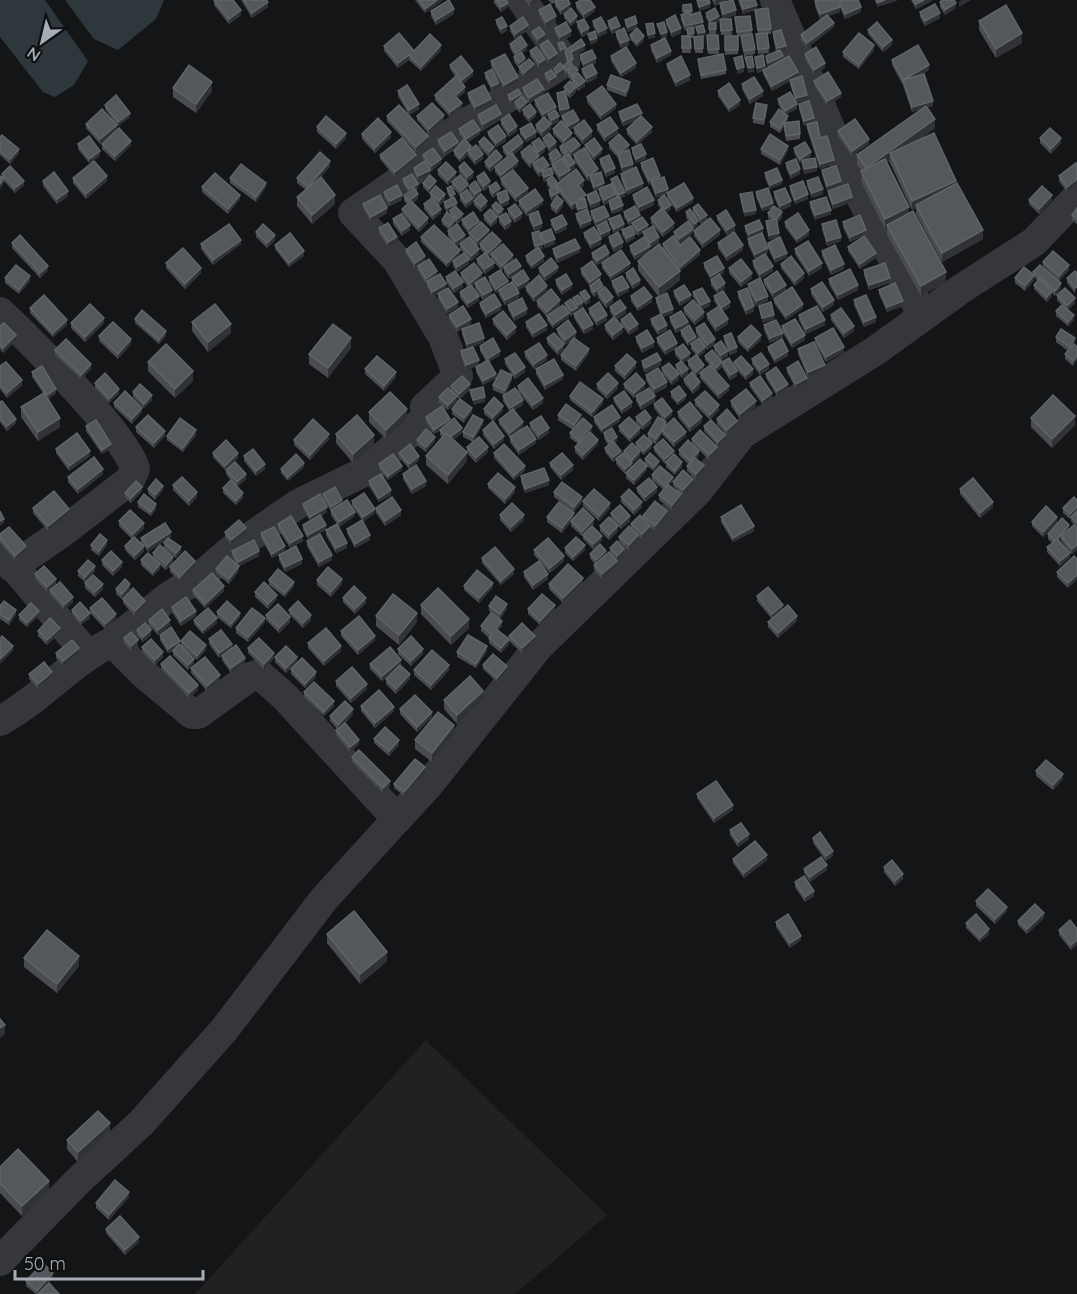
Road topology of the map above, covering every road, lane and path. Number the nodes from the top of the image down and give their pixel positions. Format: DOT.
graph roads {
  1 [pos="522,0"];
  2 [pos="775,0"];
  3 [pos="1077,197"];
  4 [pos="0,312"];
  5 [pos="923,316"];
  6 [pos="6,559"];
  7 [pos="99,648"];
  8 [pos="0,721"];
  9 [pos="397,819"];
  10 [pos="0,1261"];
  1 -- 7 [label="street"];
  2 -- 5 [label="street"];
  3 -- 5 [label="street"];
  4 -- 6 [label="street"];
  5 -- 9 [label="street"];
  6 -- 7 [label="street"];
  7 -- 8 [label="street"];
  7 -- 9 [label="street"];
  9 -- 10 [label="street"];
}
